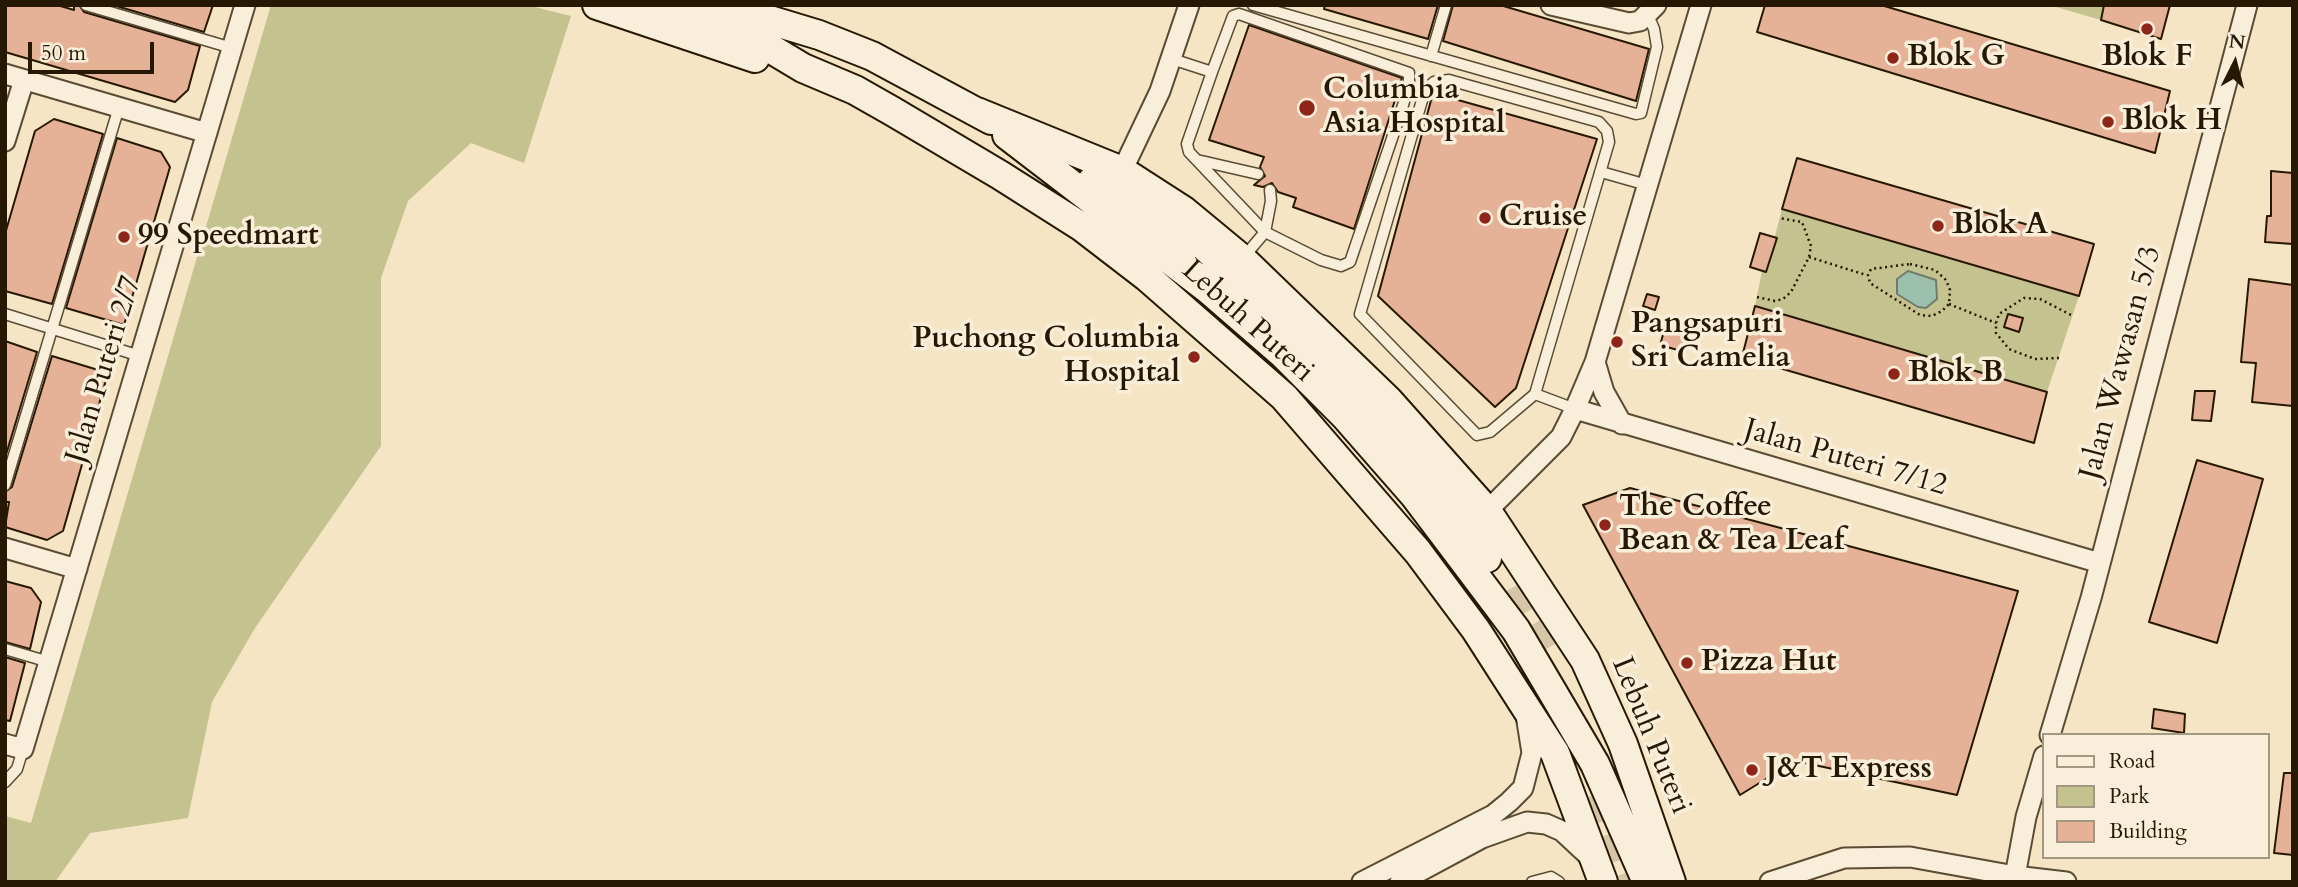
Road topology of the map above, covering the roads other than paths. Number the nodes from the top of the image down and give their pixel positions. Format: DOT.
graph roads {
  1 [pos="86,5"];
  2 [pos="597,5"];
  3 [pos="661,5"];
  4 [pos="720,5"];
  5 [pos="769,5"];
  6 [pos="1189,5"];
  7 [pos="1254,5"];
  8 [pos="1446,5"];
  9 [pos="1551,5"];
  10 [pos="1701,5"];
  11 [pos="2247,5"];
  12 [pos="244,6"];
  13 [pos="1652,10"];
  14 [pos="819,35"];
  15 [pos="232,48"];
  16 [pos="1431,56"];
  17 [pos="1172,59"];
  18 [pos="803,68"];
  19 [pos="1212,72"];
  20 [pos="14,77"];
  21 [pos="119,107"];
  22 [pos="977,112"];
  23 [pos="207,133"];
  24 [pos="5,141"];
  25 [pos="1197,160"];
  26 [pos="1122,171"];
  27 [pos="1601,172"];
  28 [pos="1258,174"];
  29 [pos="1647,185"];
  30 [pos="1270,190"];
  31 [pos="1265,232"];
  32 [pos="1242,259"];
  33 [pos="5,314"];
  34 [pos="52,328"];
  35 [pos="140,356"];
  36 [pos="1595,362"];
  37 [pos="1535,394"];
  38 [pos="1575,409"];
  39 [pos="1622,424"];
  40 [pos="1561,437"];
  41 [pos="5,485"];
  42 [pos="1487,511"];
  43 [pos="5,548"];
  44 [pos="2100,563"];
  45 [pos="76,569"];
  46 [pos="1510,589"];
  47 [pos="5,649"];
  48 [pos="49,662"];
  49 [pos="1524,707"];
  50 [pos="2051,733"];
  51 [pos="14,746"];
  52 [pos="2042,763"];
  53 [pos="5,782"];
  54 [pos="1598,872"];
  55 [pos="1411,874"];
  56 [pos="2015,876"];
  57 [pos="1363,882"];
  58 [pos="1532,882"];
  59 [pos="1559,882"];
  60 [pos="1647,882"];
  61 [pos="1671,882"];
  62 [pos="1770,882"];
  63 [pos="2066,882"];
  1 -- 15 [label="lane"];
  2 -- 18 [label="main road"];
  3 -- 18 [label="main road, Lebuh Puteri"];
  4 -- 14 [label="main road"];
  5 -- 14 [label="main road"];
  6 -- 17 [label="street"];
  7 -- 16 [label="lane"];
  8 -- 16 [label="lane"];
  9 -- 13 [label="street"];
  10 -- 29 [label="street"];
  11 -- 44 [label="street, Jalan Wawasan 5/3"];
  12 -- 15 [label="street, Jalan Puteri 2/7"];
  13 -- 16 [label="lane"];
  14 -- 22 [label="main road"];
  15 -- 23 [label="street, Jalan Puteri 2/7"];
  17 -- 19 [label="lane"];
  17 -- 26 [label="street"];
  18 -- 49 [label="main road, Lebuh Puteri"];
  19 -- 25 [label="lane"];
  19 -- 31 [label="lane"];
  20 -- 21 [label="street"];
  20 -- 24 [label="street"];
  21 -- 23 [label="street"];
  21 -- 34 [label="lane"];
  22 -- 26 [label="main road, Lebuh Puteri"];
  22 -- 46 [label="main road"];
  22 -- 60 [label="main road"];
  23 -- 35 [label="street, Jalan Puteri 2/7"];
  25 -- 28 [label="lane"];
  25 -- 31 [label="lane"];
  26 -- 32 [label="main road, Lebuh Puteri"];
  27 -- 29 [label="lane"];
  27 -- 37 [label="lane"];
  27 -- 37 [label="lane"];
  29 -- 36 [label="street"];
  30 -- 31 [label="lane"];
  31 -- 32 [label="lane"];
  32 -- 42 [label="main road, Lebuh Puteri"];
  33 -- 34 [label="lane"];
  34 -- 35 [label="lane"];
  34 -- 41 [label="lane"];
  35 -- 45 [label="street, Jalan Puteri 2/7"];
  36 -- 38 [label="street"];
  36 -- 39 [label="street"];
  37 -- 38 [label="lane"];
  38 -- 39 [label="street, Jalan Puteri 7/12"];
  38 -- 40 [label="street"];
  39 -- 40 [label="street"];
  39 -- 44 [label="street, Jalan Puteri 7/12"];
  40 -- 42 [label="street"];
  42 -- 61 [label="main road, Lebuh Puteri"];
  43 -- 45 [label="street"];
  44 -- 50 [label="street, Jalan Wawasan 5/3"];
  45 -- 48 [label="street, Jalan Puteri 2/7"];
  47 -- 48 [label="lane"];
  48 -- 51 [label="street, Jalan Puteri 2/7"];
  49 -- 54 [label="main road, Lebuh Puteri"];
  49 -- 55 [label="street"];
  51 -- 53 [label="lane"];
  52 -- 56 [label="street"];
  54 -- 55 [label="street"];
  55 -- 57 [label="street"];
  56 -- 62 [label="street"];
  56 -- 63 [label="street"];
  58 -- 59 [label="lane"];
}
